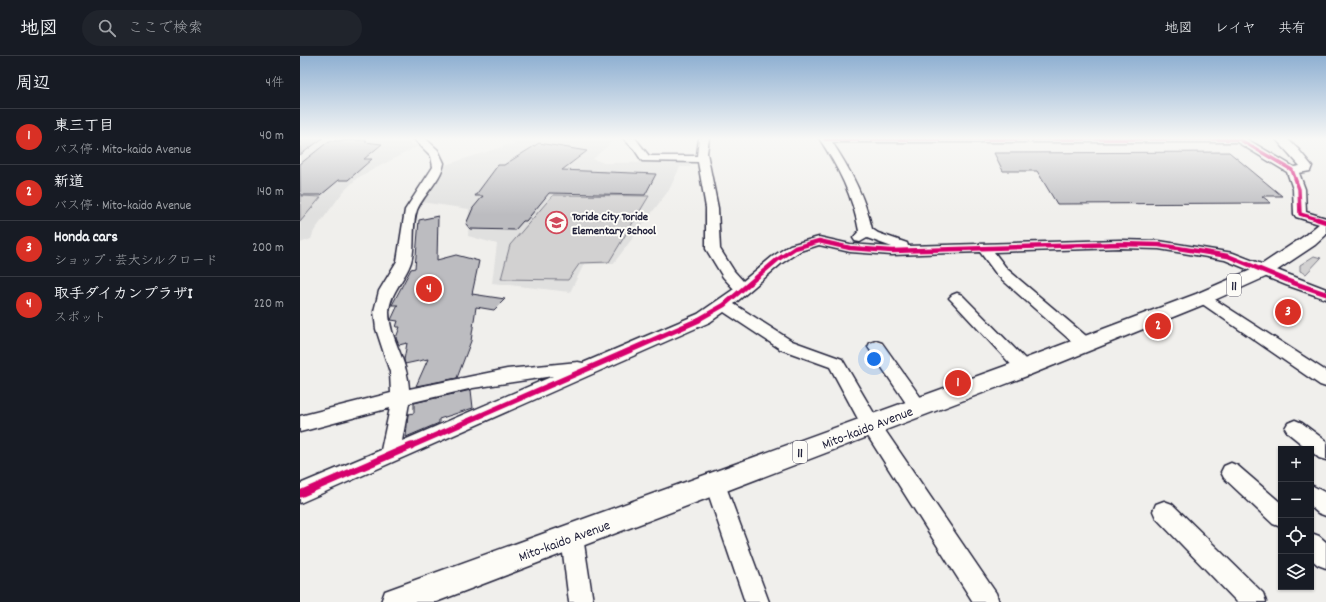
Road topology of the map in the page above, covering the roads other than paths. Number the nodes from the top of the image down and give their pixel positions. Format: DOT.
graph roads {
  1 [pos="439,163"];
  2 [pos="704,163"];
  3 [pos="839,163"];
  4 [pos="1281,163"];
  5 [pos="1304,163"];
  6 [pos="1292,170"];
  7 [pos="1326,222"];
  8 [pos="1326,226"];
  9 [pos="866,231"];
  10 [pos="850,248"];
  11 [pos="984,248"];
  12 [pos="911,249"];
  13 [pos="1264,271"];
  14 [pos="742,289"];
  15 [pos="1326,294"];
  16 [pos="957,298"];
  17 [pos="1204,298"];
  18 [pos="724,305"];
  19 [pos="1086,345"];
  20 [pos="876,347"];
  21 [pos="588,368"];
  22 [pos="1024,368"];
  23 [pos="1326,380"];
  24 [pos="401,396"];
  25 [pos="918,407"];
  26 [pos="300,424"];
  27 [pos="871,425"];
  28 [pos="1295,428"];
  29 [pos="1326,452"];
  30 [pos="390,453"];
  31 [pos="1231,472"];
  32 [pos="715,484"];
  33 [pos="300,494"];
  34 [pos="1314,496"];
  35 [pos="1326,506"];
  36 [pos="1164,511"];
  37 [pos="1278,514"];
  38 [pos="572,537"];
  39 [pos="1314,547"];
  40 [pos="1326,557"];
  41 [pos="438,594"];
  42 [pos="396,602"];
  43 [pos="581,602"];
  44 [pos="757,602"];
  45 [pos="987,602"];
  46 [pos="1254,602"];
  1 -- 24 [label="street"];
  2 -- 14 [label="street"];
  3 -- 9 [label="street"];
  4 -- 6 [label="street"];
  5 -- 6 [label="street"];
  6 -- 7 [label="street"];
  8 -- 13 [label="main road, Mito-kaido Avenue / 11"];
  9 -- 10 [label="street"];
  9 -- 12 [label="street"];
  10 -- 12 [label="street"];
  10 -- 14 [label="street"];
  11 -- 12 [label="street"];
  11 -- 13 [label="street"];
  11 -- 19 [label="street"];
  13 -- 15 [label="street"];
  13 -- 17 [label="main road, Mito-kaido Avenue / 11"];
  14 -- 18 [label="street"];
  16 -- 22 [label="street"];
  17 -- 19 [label="main road, Mito-kaido Avenue / 11"];
  17 -- 23 [label="street"];
  18 -- 21 [label="street"];
  18 -- 27 [label="street"];
  19 -- 22 [label="main road, Mito-kaido Avenue / 11"];
  20 -- 25 [label="street"];
  21 -- 24 [label="street"];
  21 -- 30 [label="street"];
  22 -- 25 [label="main road, Mito-kaido Avenue / 11"];
  24 -- 26 [label="street"];
  24 -- 30 [label="street"];
  25 -- 27 [label="main road, Mito-kaido Avenue / 11"];
  27 -- 32 [label="main road, Mito-kaido Avenue / 11"];
  27 -- 45 [label="street"];
  28 -- 29 [label="street"];
  30 -- 33 [label="street"];
  31 -- 37 [label="street"];
  32 -- 38 [label="main road, Mito-kaido Avenue / 11"];
  32 -- 44 [label="street"];
  34 -- 35 [label="street"];
  36 -- 46 [label="street"];
  38 -- 41 [label="main road, Mito-kaido Avenue / 11"];
  38 -- 43 [label="street"];
  39 -- 40 [label="street"];
  41 -- 42 [label="main road, Mito-kaido Avenue / 11"];
}
